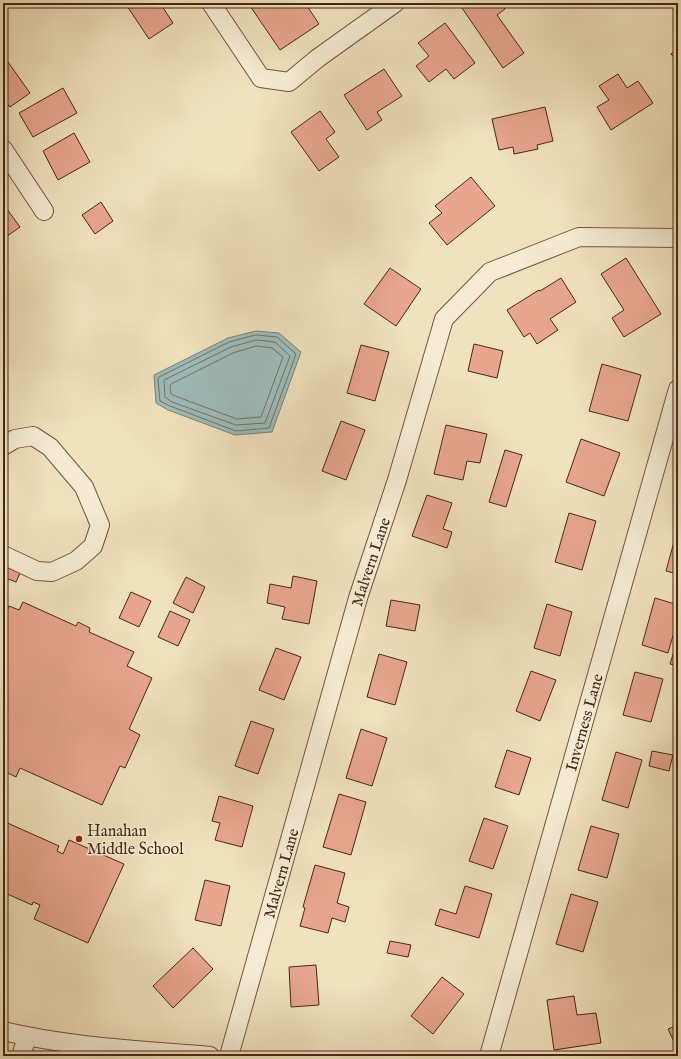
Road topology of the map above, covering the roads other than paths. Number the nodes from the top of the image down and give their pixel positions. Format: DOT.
graph roads {
  1 [pos="211,3"];
  2 [pos="395,3"];
  3 [pos="3,148"];
  4 [pos="44,211"];
  5 [pos="678,238"];
  6 [pos="678,389"];
  7 [pos="3,446"];
  8 [pos="3,555"];
  9 [pos="3,1031"];
  10 [pos="27,1037"];
  11 [pos="21,1056"];
  12 [pos="210,1056"];
  13 [pos="229,1056"];
  14 [pos="489,1056"];
  1 -- 2 [label="street"];
  3 -- 4 [label="street"];
  5 -- 13 [label="street, Malvern Lane"];
  6 -- 14 [label="street, Inverness Lane"];
  7 -- 8 [label="street"];
  9 -- 10 [label="street"];
  10 -- 11 [label="street"];
  10 -- 12 [label="street"];
}
